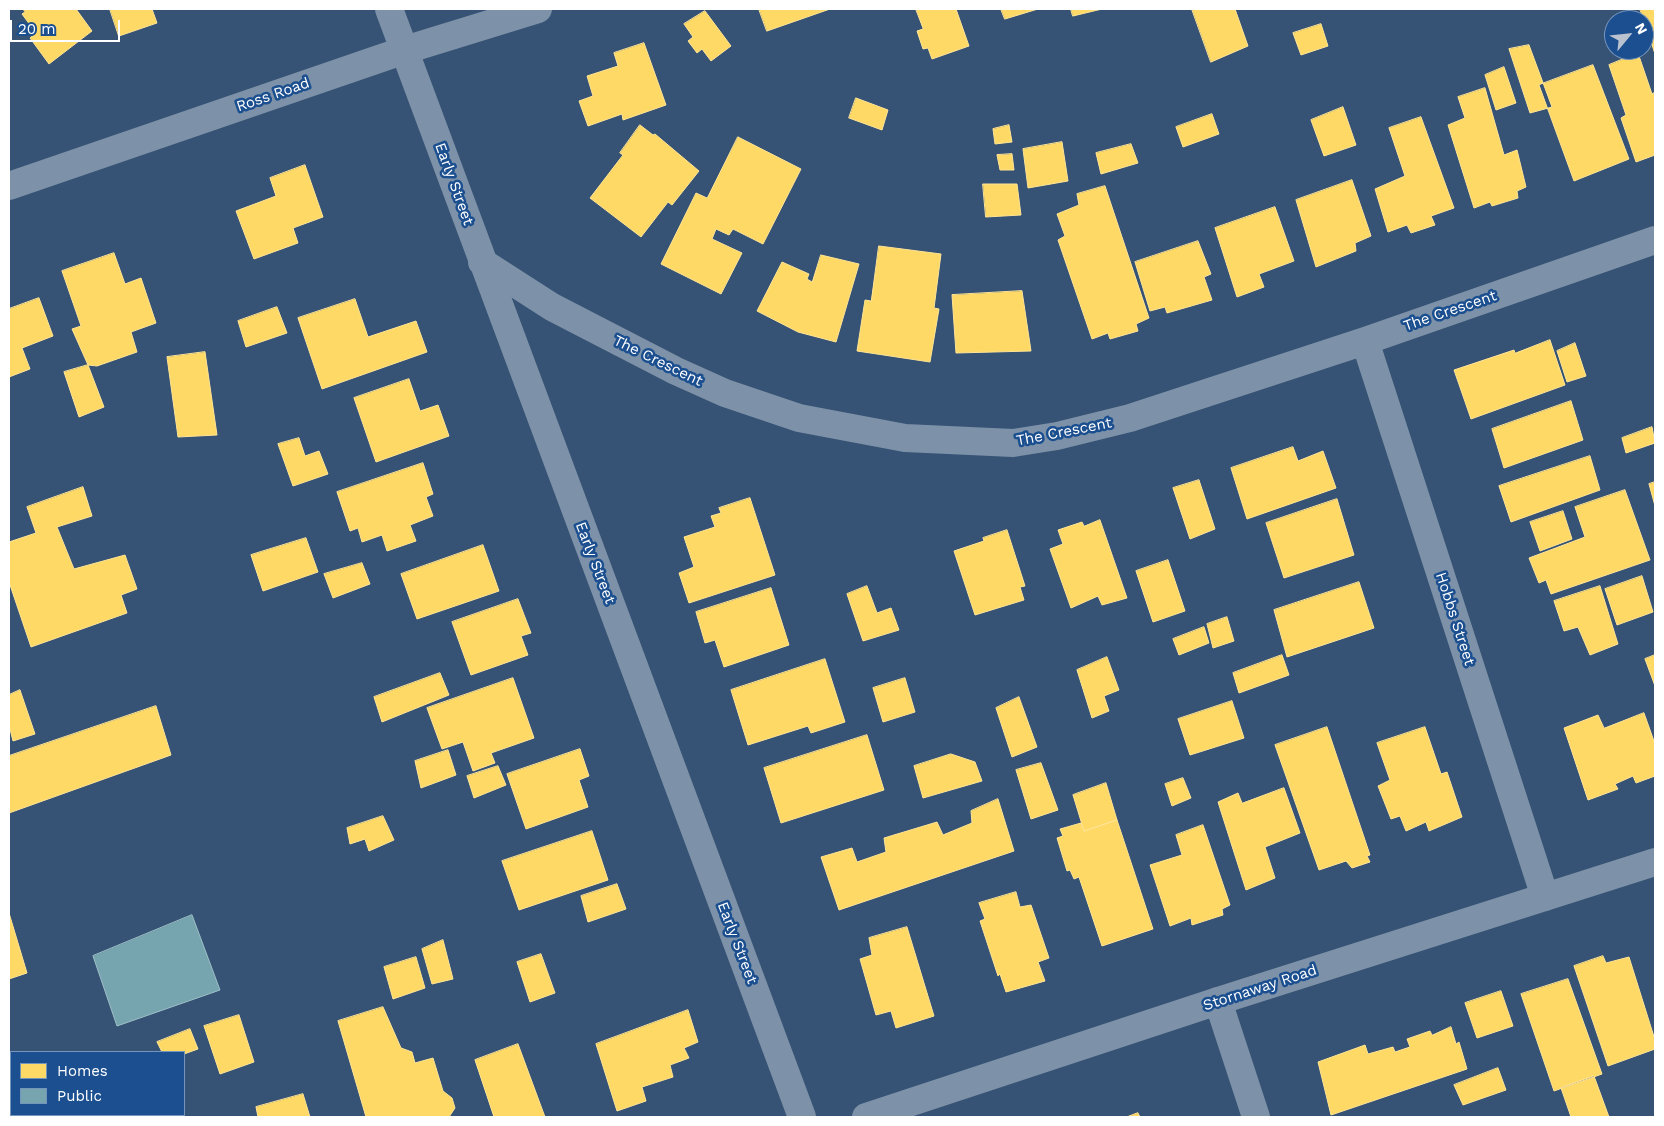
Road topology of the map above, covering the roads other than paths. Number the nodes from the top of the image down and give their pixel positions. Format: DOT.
graph roads {
  1 [pos="389,9"];
  2 [pos="538,9"];
  3 [pos="405,50"];
  4 [pos="9,186"];
  5 [pos="1655,240"];
  6 [pos="482,262"];
  7 [pos="1365,341"];
  8 [pos="1655,862"];
  9 [pos="1545,898"];
  10 [pos="1218,1001"];
  11 [pos="802,1117"];
  12 [pos="866,1117"];
  13 [pos="1256,1117"];
  1 -- 3 [label="street, Early Street"];
  2 -- 3 [label="street, Ross Road"];
  3 -- 4 [label="street, Ross Road"];
  3 -- 6 [label="street, Early Street"];
  5 -- 7 [label="street, The Crescent"];
  6 -- 7 [label="street, The Crescent"];
  6 -- 11 [label="street, Early Street"];
  7 -- 9 [label="street, Hobbs Street"];
  8 -- 9 [label="street, Stornaway Road"];
  9 -- 10 [label="street, Stornaway Road"];
  10 -- 12 [label="street, Stornaway Road"];
  10 -- 13 [label="street"];
}
